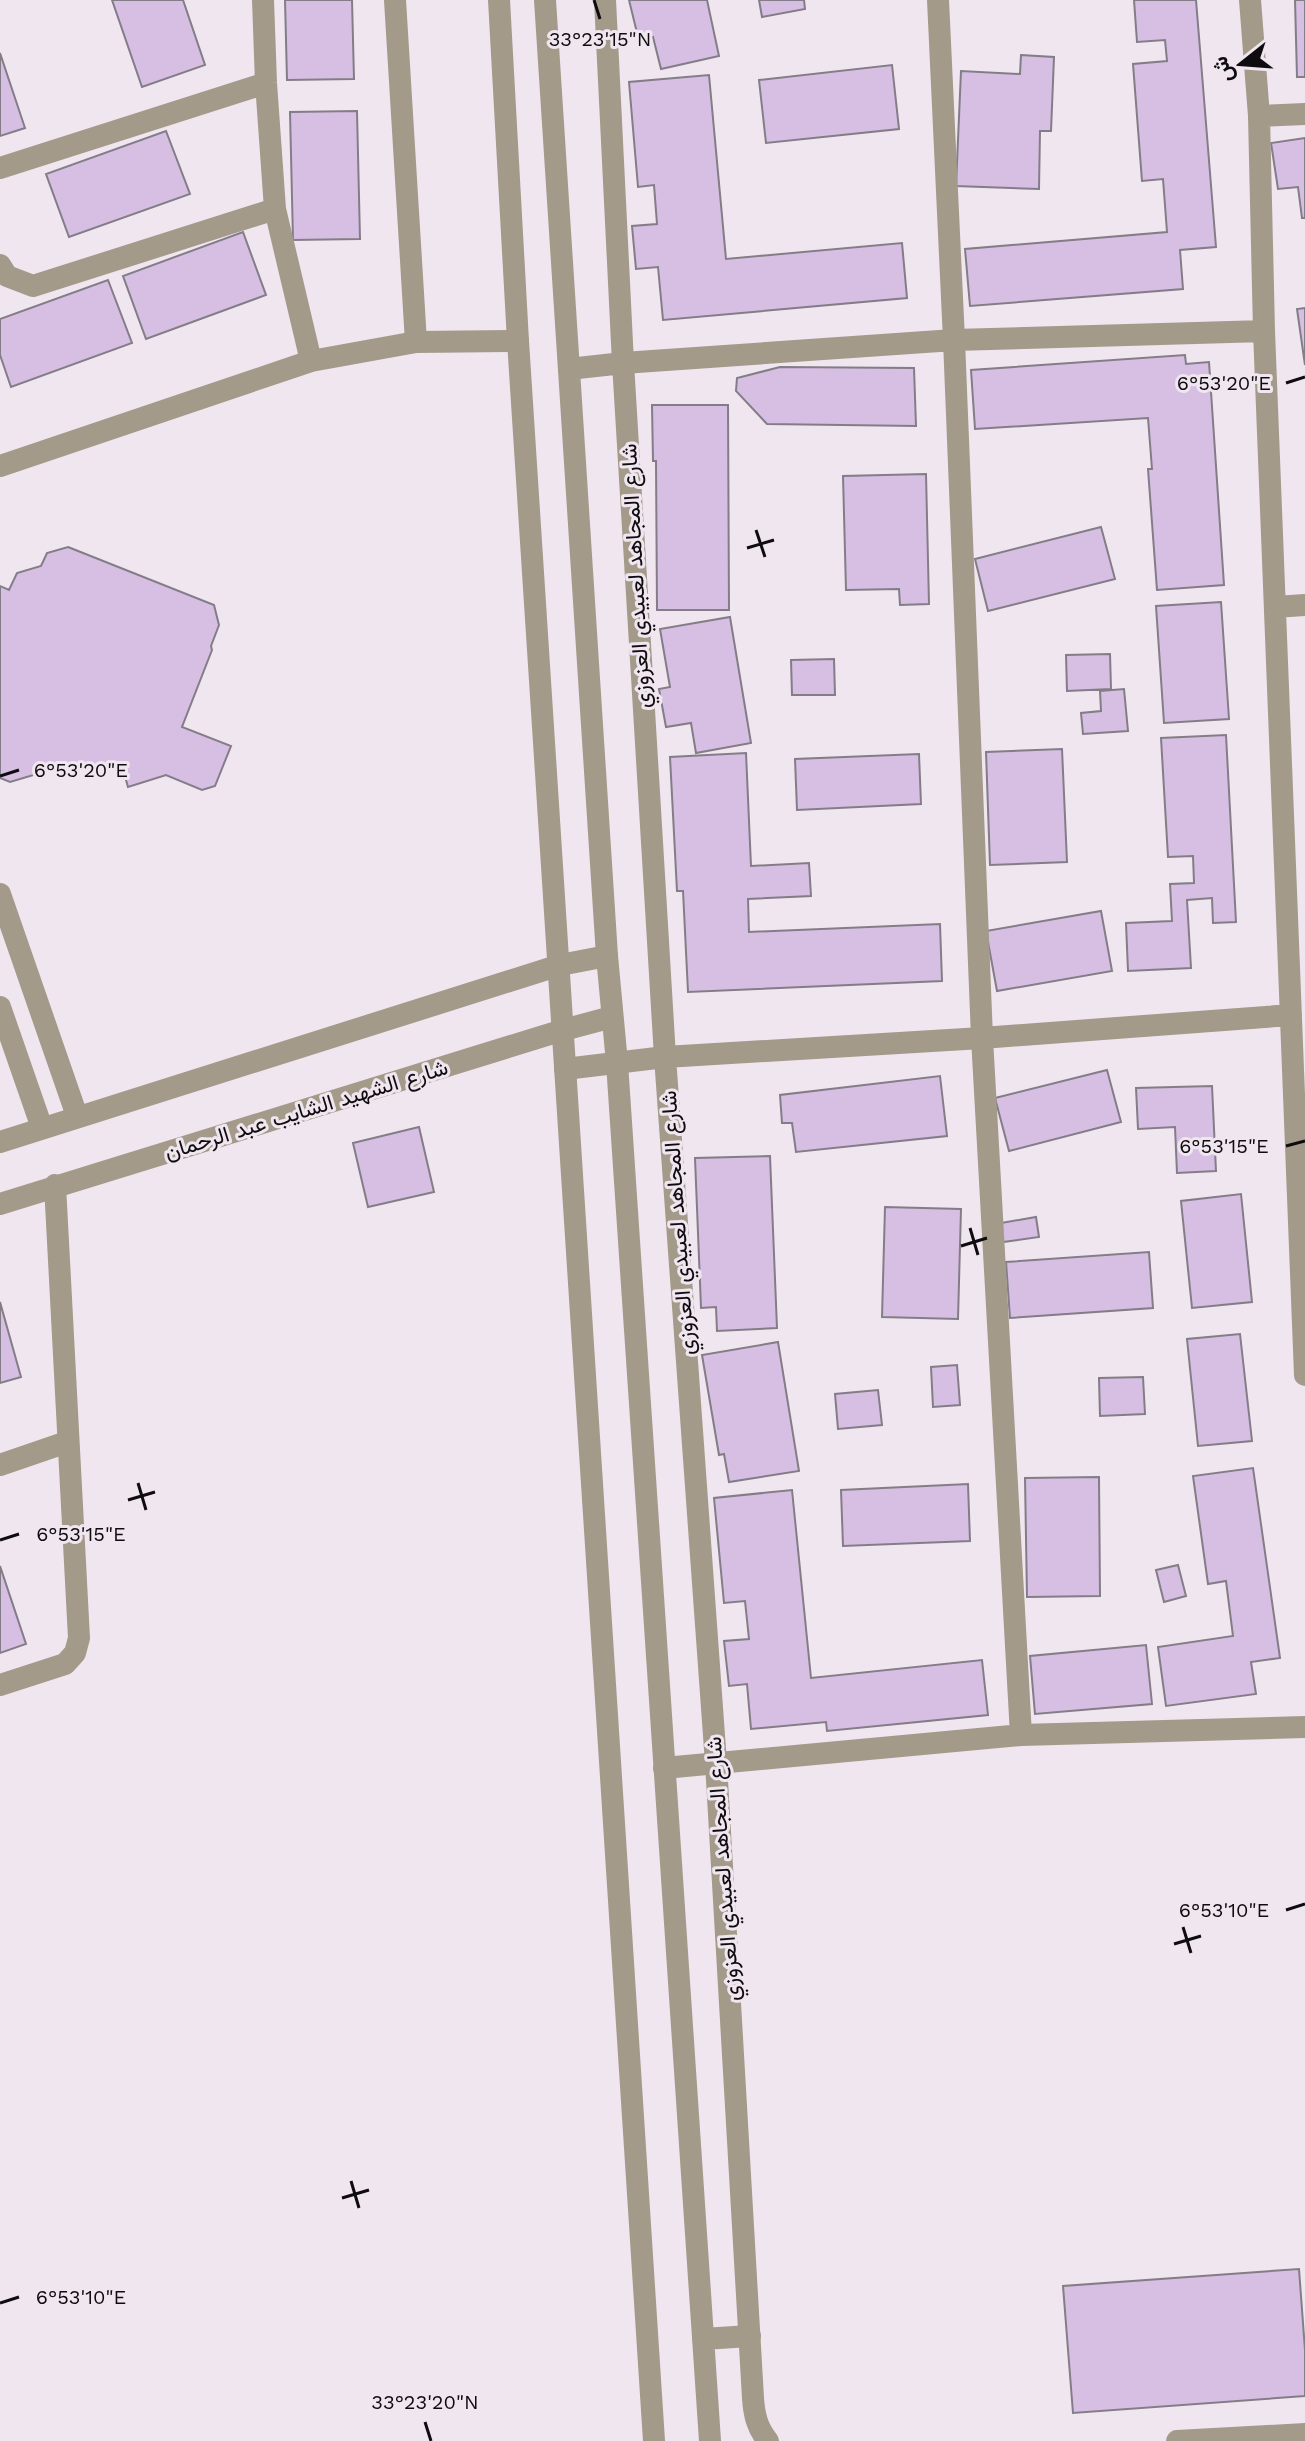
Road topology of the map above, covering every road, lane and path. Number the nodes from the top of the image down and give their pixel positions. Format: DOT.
graph roads {
  1 [pos="263,0"];
  2 [pos="395,0"];
  3 [pos="499,0"];
  4 [pos="545,0"];
  5 [pos="605,0"];
  6 [pos="938,0"];
  7 [pos="1250,0"];
  8 [pos="266,83"];
  9 [pos="1305,114"];
  10 [pos="1259,116"];
  11 [pos="0,168"];
  12 [pos="275,209"];
  13 [pos="0,265"];
  14 [pos="1264,331"];
  15 [pos="954,340"];
  16 [pos="518,341"];
  17 [pos="416,342"];
  18 [pos="311,361"];
  19 [pos="623,363"];
  20 [pos="569,369"];
  21 [pos="0,466"];
  22 [pos="1305,605"];
  23 [pos="1275,607"];
  24 [pos="0,894"];
  25 [pos="607,956"];
  26 [pos="560,965"];
  27 [pos="0,1007"];
  28 [pos="1291,1015"];
  29 [pos="612,1017"];
  30 [pos="563,1030"];
  31 [pos="982,1038"];
  32 [pos="665,1057"];
  33 [pos="617,1063"];
  34 [pos="565,1069"];
  35 [pos="77,1116"];
  36 [pos="42,1128"];
  37 [pos="0,1142"];
  38 [pos="55,1185"];
  39 [pos="0,1204"];
  40 [pos="1305,1375"];
  41 [pos="67,1442"];
  42 [pos="0,1465"];
  43 [pos="0,1685"];
  44 [pos="1305,1727"];
  45 [pos="1021,1735"];
  46 [pos="716,1763"];
  47 [pos="664,1768"];
  48 [pos="750,2336"];
  49 [pos="703,2339"];
  50 [pos="1305,2434"];
  51 [pos="654,2441"];
  52 [pos="710,2441"];
  53 [pos="768,2441"];
  54 [pos="1177,2441"];
  1 -- 8 [label="street"];
  2 -- 17 [label="street"];
  3 -- 16 [label="street"];
  4 -- 20 [label="street"];
  5 -- 19 [label="street, شارع المجاهد لعبيدي العزوزي"];
  6 -- 15 [label="street"];
  7 -- 10 [label="street"];
  8 -- 11 [label="street"];
  8 -- 12 [label="street"];
  9 -- 10 [label="street"];
  10 -- 14 [label="street"];
  12 -- 13 [label="street"];
  12 -- 18 [label="street"];
  14 -- 15 [label="street"];
  14 -- 23 [label="street"];
  15 -- 19 [label="street"];
  15 -- 31 [label="street"];
  16 -- 17 [label="street"];
  16 -- 26 [label="street"];
  17 -- 18 [label="street"];
  18 -- 21 [label="street"];
  19 -- 20 [label="street"];
  19 -- 32 [label="street, شارع المجاهد لعبيدي العزوزي"];
  20 -- 25 [label="street"];
  22 -- 23 [label="street"];
  23 -- 28 [label="street"];
  24 -- 35 [label="street"];
  25 -- 26 [label="street"];
  25 -- 29 [label="street"];
  26 -- 30 [label="street"];
  26 -- 35 [label="street"];
  27 -- 36 [label="street"];
  28 -- 31 [label="street"];
  28 -- 40 [label="street"];
  29 -- 30 [label="street, شارع الشهيد الشايب عبد الرحمان"];
  29 -- 33 [label="street"];
  30 -- 34 [label="street"];
  30 -- 38 [label="street, شارع الشهيد الشايب عبد الرحمان"];
  31 -- 32 [label="street"];
  31 -- 45 [label="street"];
  32 -- 33 [label="street"];
  32 -- 46 [label="street, شارع المجاهد لعبيدي العزوزي"];
  33 -- 34 [label="street"];
  33 -- 47 [label="street"];
  34 -- 51 [label="street"];
  35 -- 36 [label="street"];
  36 -- 37 [label="street"];
  38 -- 39 [label="street, شارع الشهيد الشايب عبد الرحمان"];
  38 -- 41 [label="street"];
  41 -- 42 [label="street"];
  41 -- 43 [label="street"];
  44 -- 45 [label="street"];
  45 -- 46 [label="street"];
  46 -- 47 [label="street"];
  46 -- 48 [label="street, شارع المجاهد لعبيدي العزوزي"];
  47 -- 49 [label="street"];
  48 -- 49 [label="street"];
  48 -- 53 [label="street, شارع المجاهد لعبيدي العزوزي"];
  49 -- 52 [label="street"];
  50 -- 54 [label="street"];
}
